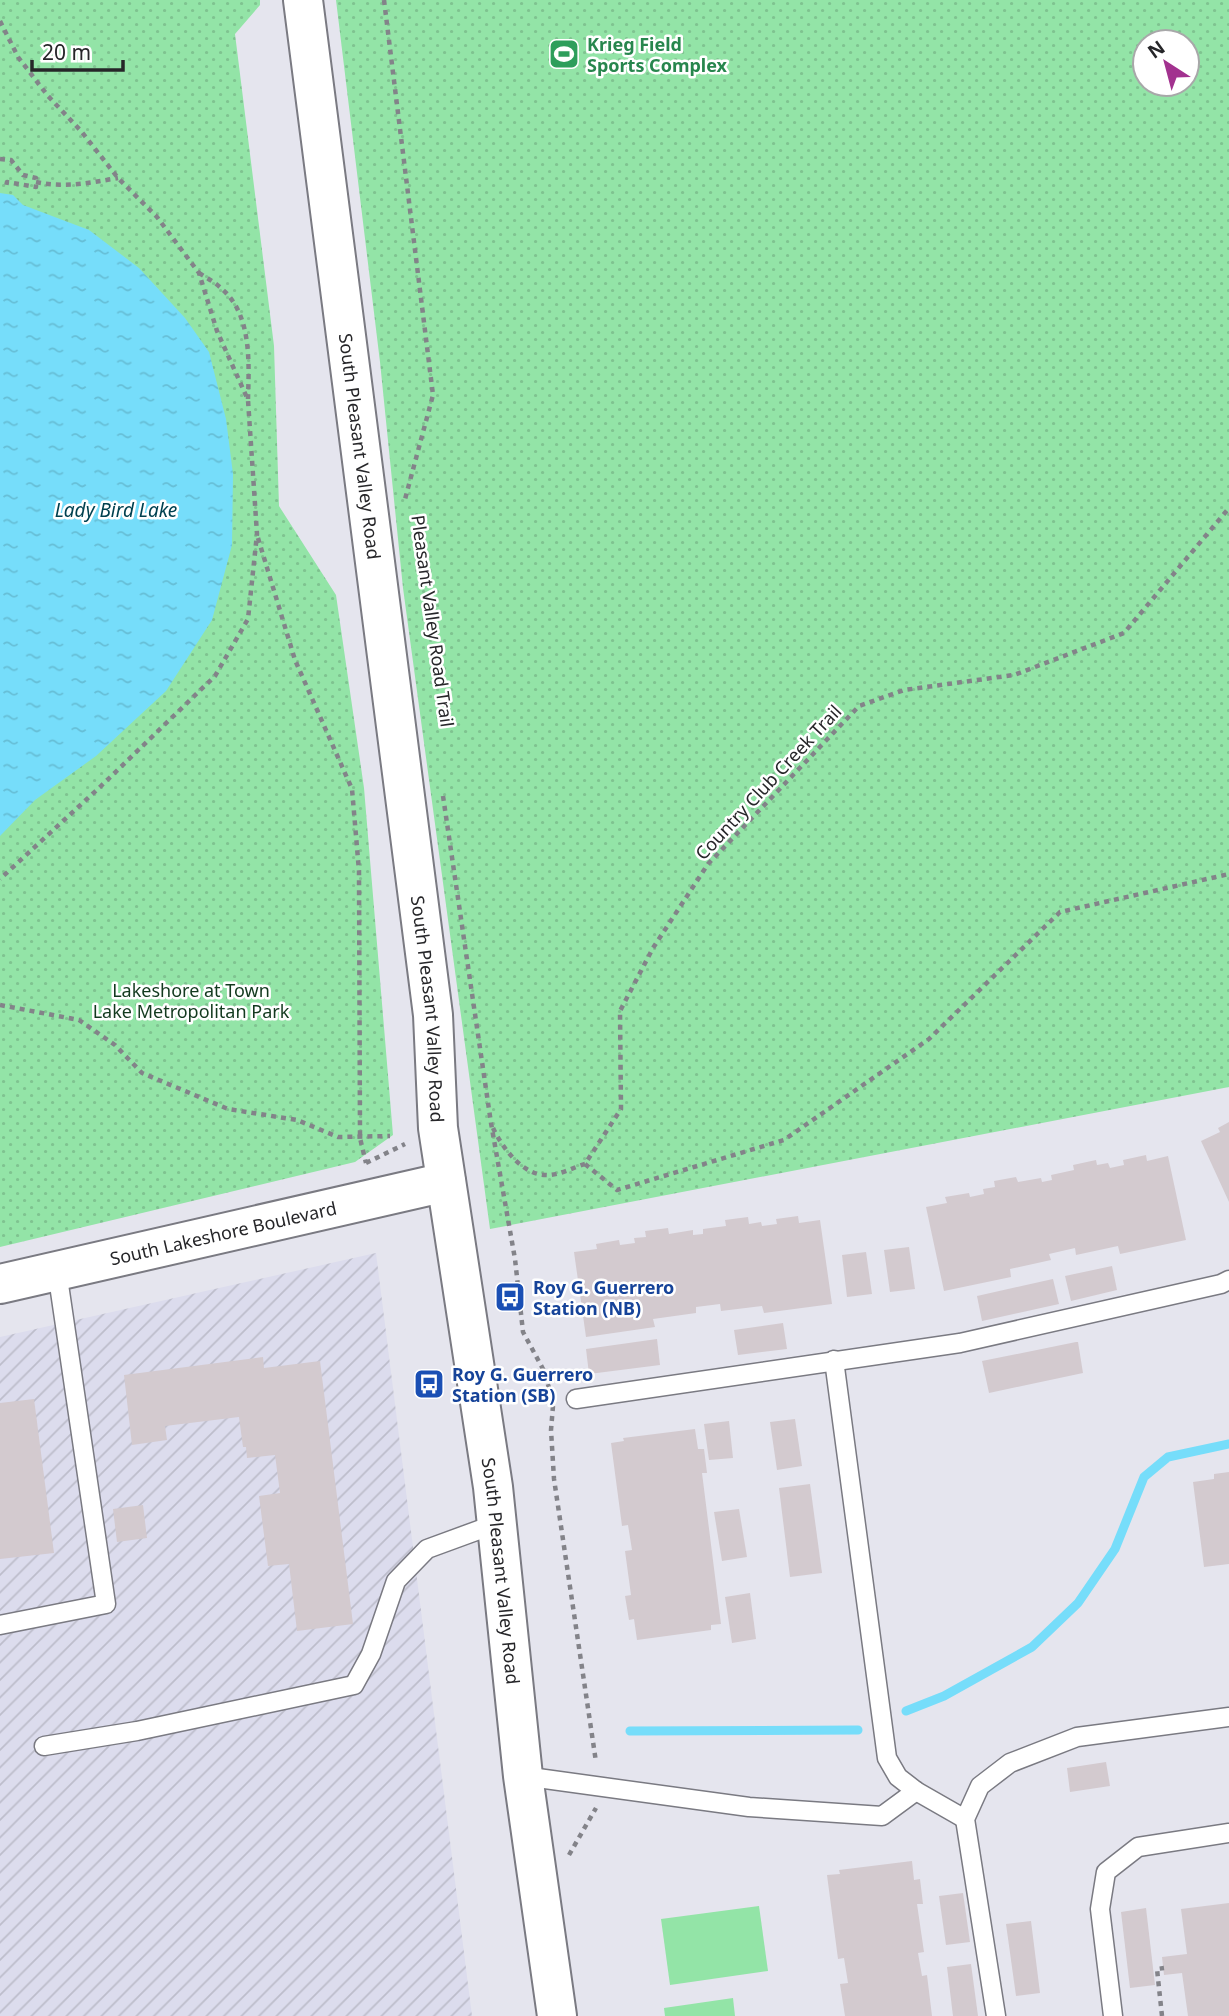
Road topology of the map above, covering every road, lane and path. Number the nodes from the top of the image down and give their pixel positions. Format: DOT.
graph roads {
  1 [pos="303,0"];
  2 [pos="384,0"];
  3 [pos="0,21"];
  4 [pos="0,159"];
  5 [pos="118,178"];
  6 [pos="36,183"];
  7 [pos="6,187"];
  8 [pos="199,273"];
  9 [pos="248,400"];
  10 [pos="1229,508"];
  11 [pos="404,509"];
  12 [pos="257,534"];
  13 [pos="443,795"];
  14 [pos="1229,874"];
  15 [pos="0,879"];
  16 [pos="0,1005"];
  17 [pos="491,1123"];
  18 [pos="438,1128"];
  19 [pos="390,1136"];
  20 [pos="360,1138"];
  21 [pos="585,1164"];
  22 [pos="446,1182"];
  23 [pos="57,1271"];
  24 [pos="1229,1280"];
  25 [pos="0,1284"];
  26 [pos="834,1360"];
  27 [pos="576,1399"];
  28 [pos="498,1523"];
  29 [pos="0,1625"];
  30 [pos="1229,1717"];
  31 [pos="44,1746"];
  32 [pos="523,1776"];
  33 [pos="599,1785"];
  34 [pos="916,1791"];
  35 [pos="965,1819"];
  36 [pos="1229,1833"];
  37 [pos="1164,1968"];
  38 [pos="557,2016"];
  39 [pos="996,2016"];
  40 [pos="1113,2016"];
  41 [pos="1162,2016"];
  1 -- 18 [label="main road, South Pleasant Valley Road"];
  2 -- 11 [label="path, Pleasant Valley Road Trail"];
  3 -- 5 [label="path"];
  4 -- 6 [label="path"];
  5 -- 6 [label="path"];
  5 -- 8 [label="path"];
  6 -- 7 [label="path"];
  8 -- 9 [label="path"];
  8 -- 9 [label="path"];
  9 -- 12 [label="path"];
  10 -- 21 [label="path, Country Club Creek Trail"];
  12 -- 15 [label="path"];
  12 -- 20 [label="path"];
  13 -- 17 [label="path"];
  14 -- 21 [label="path"];
  16 -- 20 [label="path"];
  17 -- 21 [label="path"];
  17 -- 33 [label="path"];
  18 -- 20 [label="path"];
  18 -- 22 [label="main road, South Pleasant Valley Road"];
  19 -- 20 [label="path"];
  22 -- 23 [label="main road, South Lakeshore Boulevard"];
  22 -- 28 [label="main road, South Pleasant Valley Road"];
  23 -- 25 [label="main road, South Lakeshore Boulevard"];
  23 -- 29 [label="lane"];
  24 -- 26 [label="lane"];
  26 -- 27 [label="lane"];
  26 -- 34 [label="lane"];
  28 -- 31 [label="lane"];
  28 -- 32 [label="main road, South Pleasant Valley Road"];
  30 -- 35 [label="lane"];
  32 -- 33 [label="lane"];
  32 -- 38 [label="main road, South Pleasant Valley Road"];
  33 -- 34 [label="lane"];
  34 -- 35 [label="lane"];
  35 -- 39 [label="lane"];
  36 -- 40 [label="lane"];
  37 -- 41 [label="path"];
}
